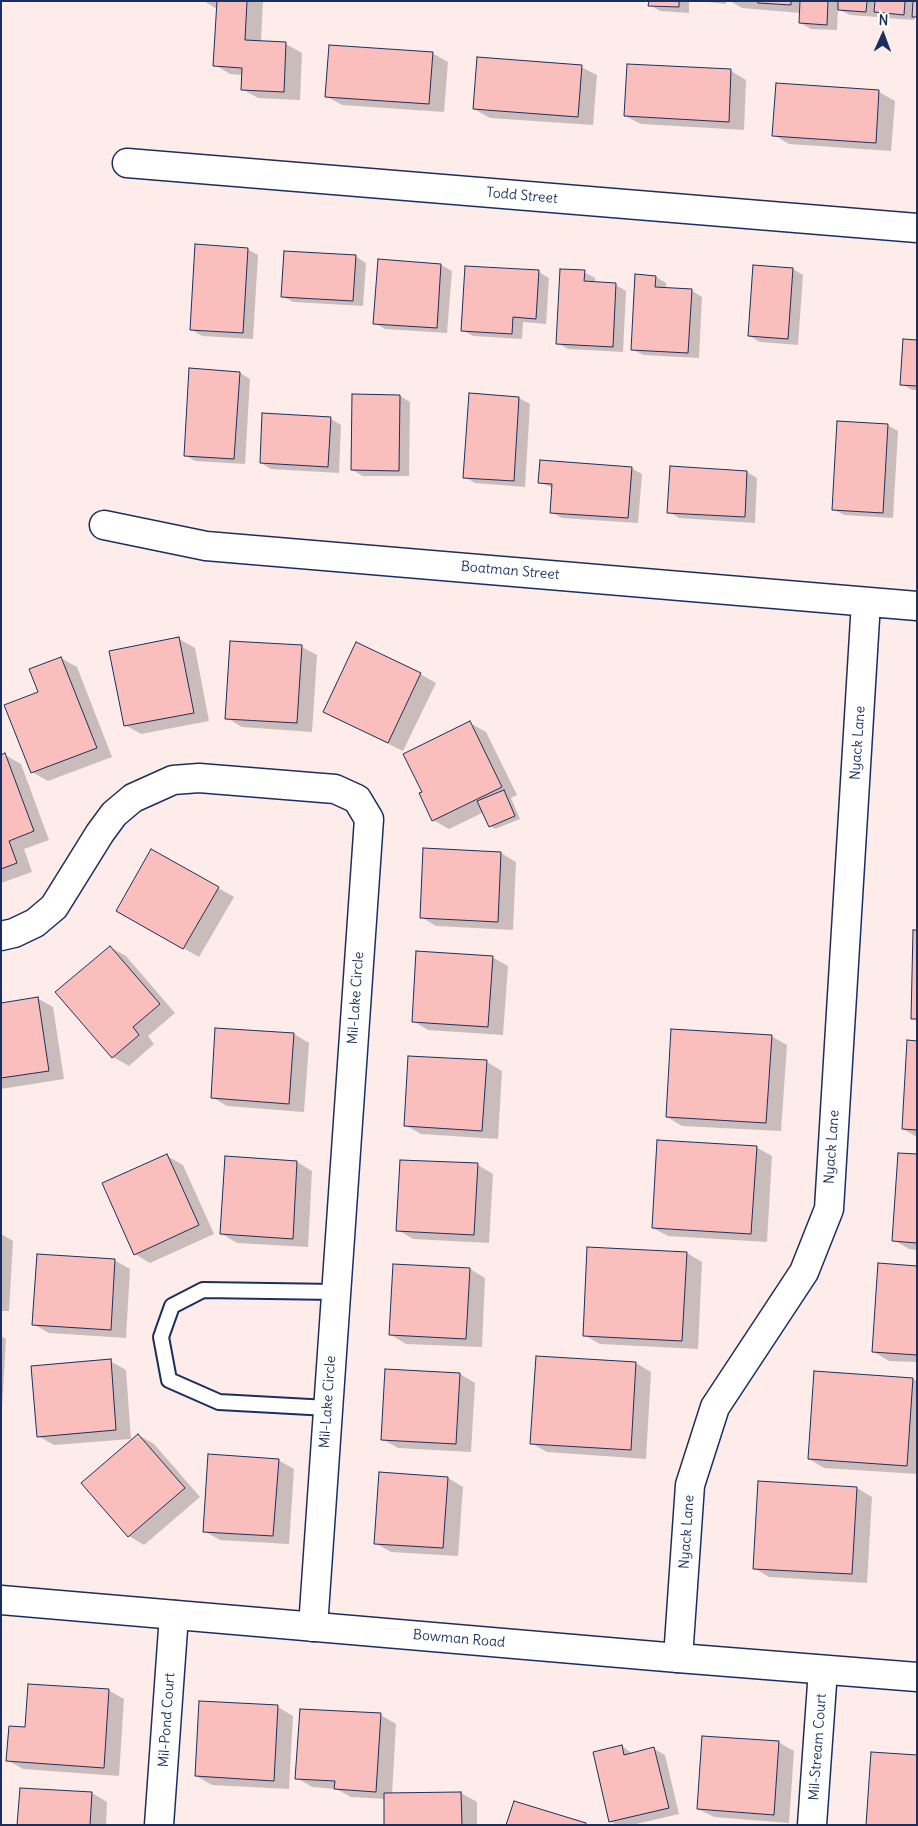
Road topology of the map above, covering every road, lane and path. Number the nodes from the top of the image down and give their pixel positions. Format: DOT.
graph roads {
  1 [pos="127,163"];
  2 [pos="917,228"];
  3 [pos="104,525"];
  4 [pos="866,602"];
  5 [pos="917,606"];
  6 [pos="1,936"];
  7 [pos="336,1292"];
  8 [pos="328,1408"];
  9 [pos="1,1600"];
  10 [pos="174,1615"];
  11 [pos="313,1627"];
  12 [pos="678,1658"];
  13 [pos="823,1670"];
  14 [pos="917,1677"];
  15 [pos="159,1825"];
  16 [pos="812,1825"];
  1 -- 2 [label="street, Todd Street"];
  3 -- 4 [label="street, Boatman Street"];
  4 -- 5 [label="street, Boatman Street"];
  4 -- 12 [label="street, Nyack Lane"];
  6 -- 7 [label="street, Mil-Lake Circle"];
  7 -- 8 [label="street, Mil-Lake Circle"];
  7 -- 8 [label="lane"];
  8 -- 11 [label="street, Mil-Lake Circle"];
  9 -- 10 [label="street, Bowman Road"];
  10 -- 11 [label="street, Bowman Road"];
  10 -- 15 [label="street, Mil-Pond Court"];
  11 -- 12 [label="street, Bowman Road"];
  12 -- 13 [label="street, Bowman Road"];
  13 -- 14 [label="street, Bowman Road"];
  13 -- 16 [label="street, Mil-Stream Court"];
}
